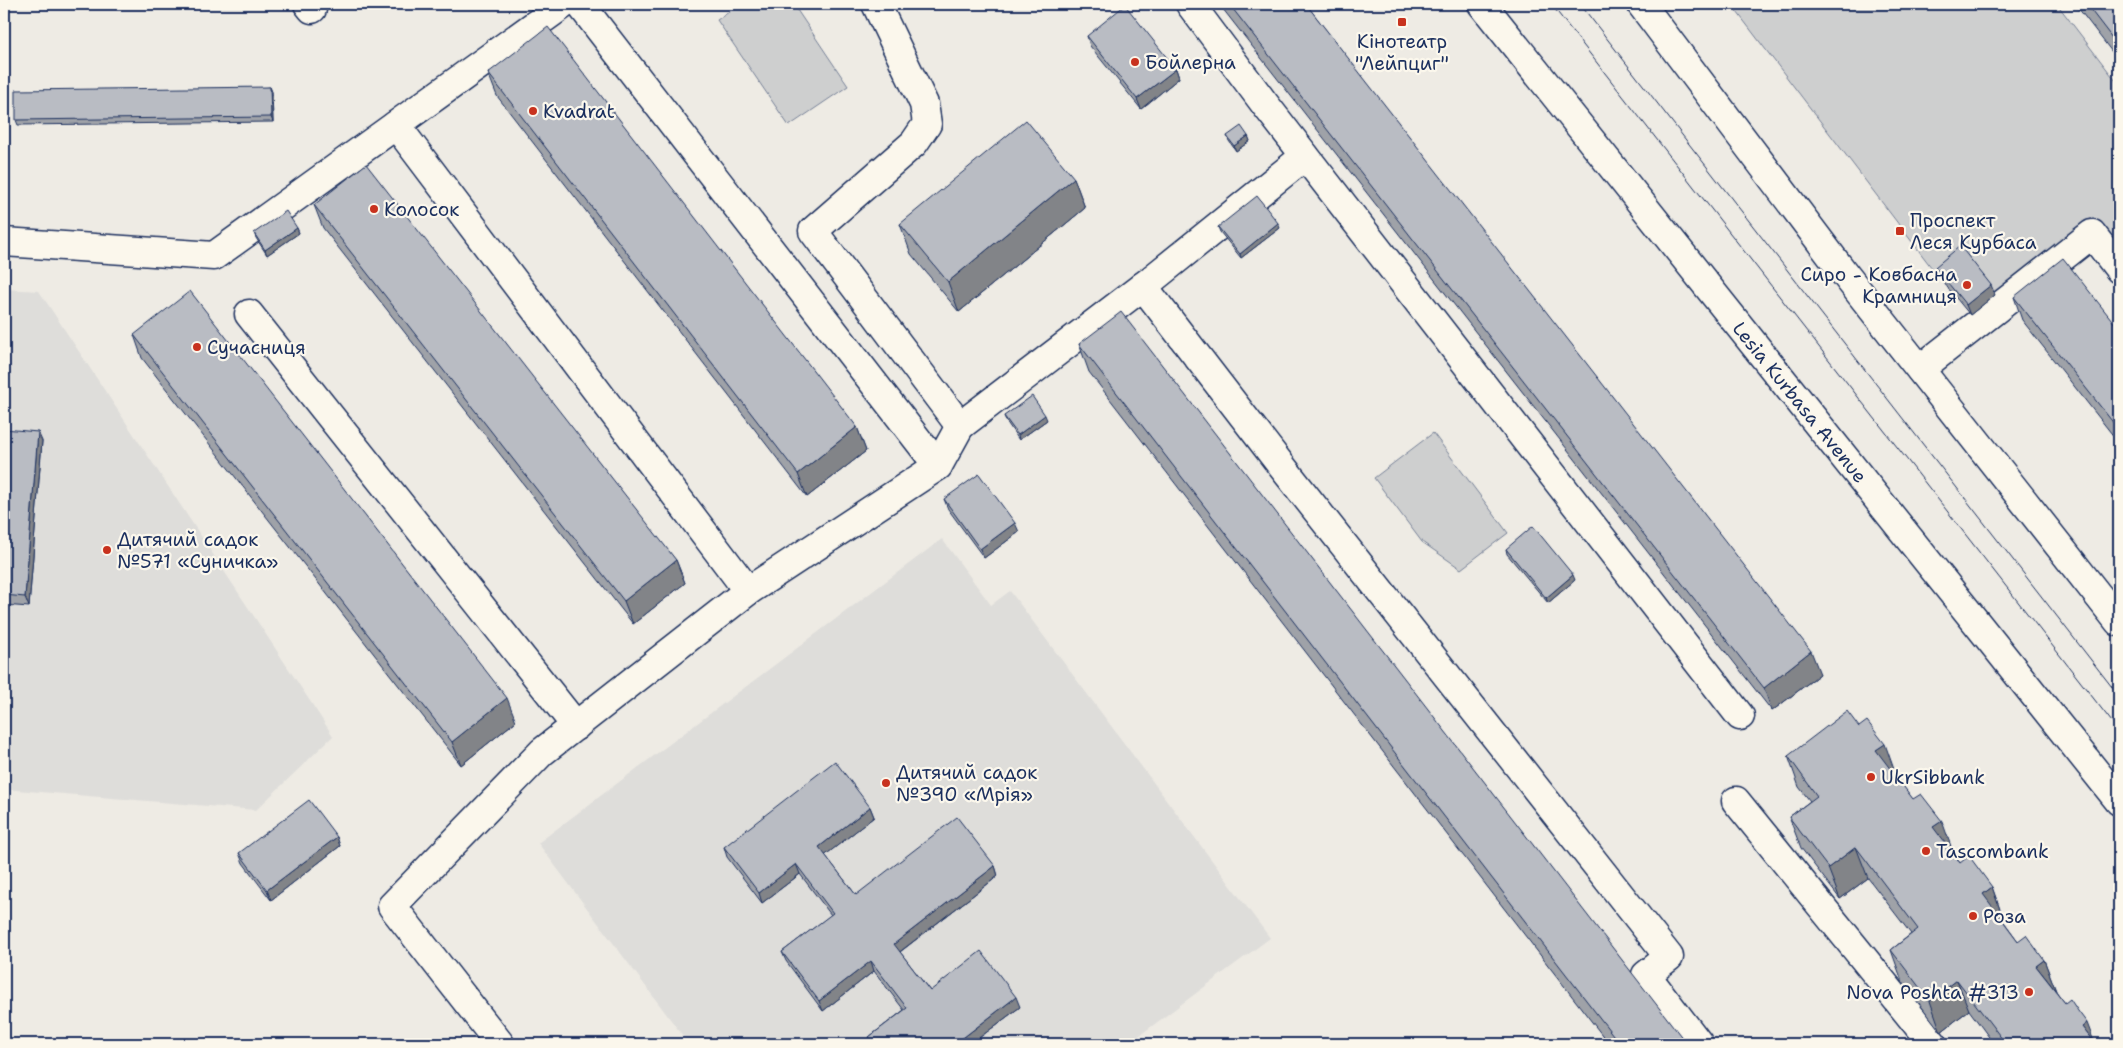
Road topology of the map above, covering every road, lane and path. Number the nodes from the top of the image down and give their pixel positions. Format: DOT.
graph roads {
  1 [pos="564,4"];
  2 [pos="580,4"];
  3 [pos="876,4"];
  4 [pos="1190,4"];
  5 [pos="1482,4"];
  6 [pos="1641,4"];
  7 [pos="396,125"];
  8 [pos="1305,156"];
  9 [pos="4,242"];
  10 [pos="2119,269"];
  11 [pos="1143,286"];
  12 [pos="249,314"];
  13 [pos="1920,369"];
  14 [pos="960,426"];
  15 [pos="938,466"];
  16 [pos="748,591"];
  17 [pos="2119,622"];
  18 [pos="1740,716"];
  19 [pos="576,726"];
  20 [pos="1736,801"];
  21 [pos="2119,801"];
  22 [pos="500,1044"];
  23 [pos="1699,1044"];
  24 [pos="1933,1044"];
  1 -- 7 [label="main road"];
  2 -- 15 [label="main road"];
  3 -- 14 [label="main road"];
  4 -- 8 [label="main road"];
  5 -- 21 [label="main road, Lesia Kurbasa Avenue"];
  6 -- 13 [label="main road"];
  7 -- 9 [label="main road"];
  7 -- 16 [label="main road"];
  8 -- 11 [label="main road"];
  8 -- 18 [label="main road"];
  10 -- 13 [label="main road"];
  11 -- 14 [label="main road"];
  11 -- 23 [label="main road"];
  12 -- 19 [label="main road"];
  13 -- 17 [label="main road"];
  14 -- 15 [label="main road"];
  15 -- 16 [label="main road"];
  16 -- 19 [label="main road"];
  19 -- 22 [label="main road"];
  20 -- 24 [label="main road"];
}
